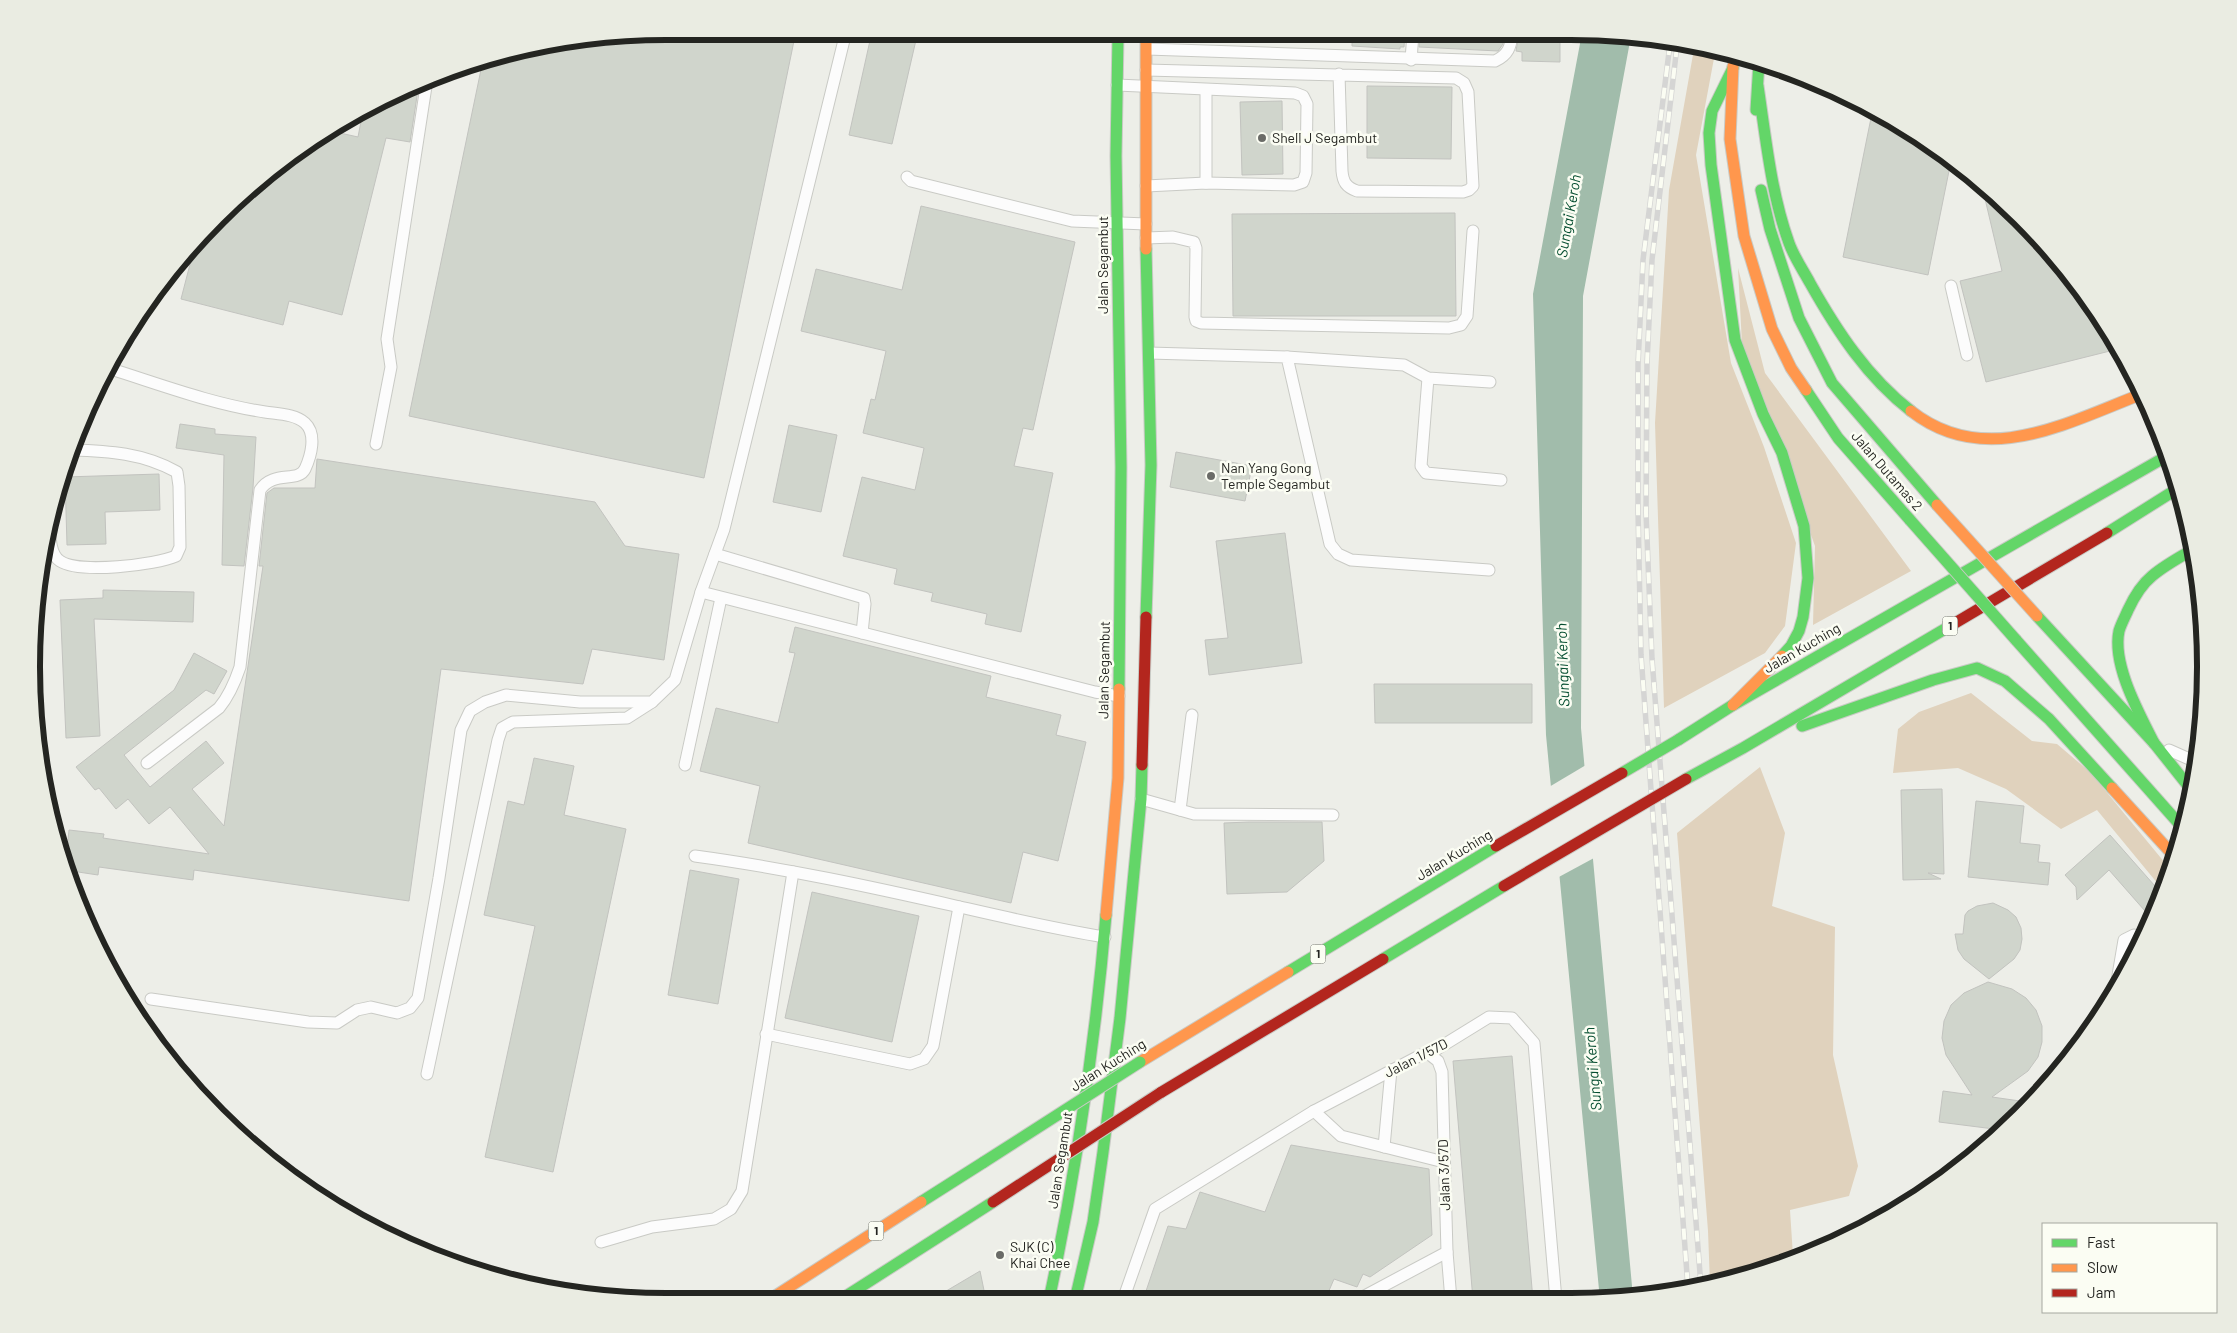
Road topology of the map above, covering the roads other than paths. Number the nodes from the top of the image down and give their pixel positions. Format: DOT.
graph roads {
  1 [pos="844,40"];
  2 [pos="1118,40"];
  3 [pos="1146,40"];
  4 [pos="1412,40"];
  5 [pos="1511,40"];
  6 [pos="1147,49"];
  7 [pos="1411,60"];
  8 [pos="1734,62"];
  9 [pos="1759,69"];
  10 [pos="1146,70"];
  11 [pos="1339,74"];
  12 [pos="1117,85"];
  13 [pos="1758,86"];
  14 [pos="1146,87"];
  15 [pos="426,89"];
  16 [pos="1206,90"];
  17 [pos="907,177"];
  18 [pos="1756,177"];
  19 [pos="1206,183"];
  20 [pos="1146,186"];
  21 [pos="1772,187"];
  22 [pos="1754,213"];
  23 [pos="1118,224"];
  24 [pos="1146,224"];
  25 [pos="1474,231"];
  26 [pos="1146,238"];
  27 [pos="1950,286"];
  28 [pos="1795,350"];
  29 [pos="1149,353"];
  30 [pos="1967,355"];
  31 [pos="1287,357"];
  32 [pos="115,370"];
  33 [pos="1428,378"];
  34 [pos="1490,382"];
  35 [pos="1808,392"];
  36 [pos="2135,396"];
  37 [pos="376,444"];
  38 [pos="79,450"];
  39 [pos="2162,459"];
  40 [pos="1501,480"];
  41 [pos="2172,492"];
  42 [pos="51,548"];
  43 [pos="2187,553"];
  44 [pos="715,554"];
  45 [pos="1489,570"];
  46 [pos="701,592"];
  47 [pos="721,598"];
  48 [pos="862,633"];
  49 [pos="1119,696"];
  50 [pos="652,702"];
  51 [pos="1733,704"];
  52 [pos="1192,715"];
  53 [pos="2154,743"];
  54 [pos="1743,748"];
  55 [pos="2190,759"];
  56 [pos="147,763"];
  57 [pos="685,765"];
  58 [pos="2186,783"];
  59 [pos="1141,799"];
  60 [pos="1180,810"];
  61 [pos="1334,815"];
  62 [pos="2178,822"];
  63 [pos="2169,851"];
  64 [pos="695,856"];
  65 [pos="793,872"];
  66 [pos="959,907"];
  67 [pos="2136,935"];
  68 [pos="1105,937"];
  69 [pos="2119,968"];
  70 [pos="151,999"];
  71 [pos="766,1034"];
  72 [pos="1429,1054"];
  73 [pos="1391,1070"];
  74 [pos="427,1074"];
  75 [pos="1314,1111"];
  76 [pos="1384,1147"];
  77 [pos="1444,1162"];
  78 [pos="601,1242"];
  79 [pos="1447,1252"];
  80 [pos="780,1293"];
  81 [pos="851,1293"];
  82 [pos="1050,1293"];
  83 [pos="1077,1293"];
  84 [pos="1125,1293"];
  85 [pos="1370,1293"];
  86 [pos="1450,1293"];
  87 [pos="1555,1293"];
  1 -- 44 [label="lane"];
  2 -- 12 [label="main road, Jalan Segambut"];
  3 -- 6 [label="main road"];
  4 -- 7 [label="lane"];
  5 -- 7 [label="lane"];
  6 -- 7 [label="lane"];
  6 -- 10 [label="main road"];
  8 -- 35 [label="main road, Jalan Dutamas 2"];
  8 -- 51 [label="main road"];
  9 -- 13 [label="main road, Jalan Dutamas 2"];
  10 -- 11 [label="lane"];
  10 -- 14 [label="main road"];
  11 -- 11 [label="lane"];
  12 -- 14 [label="lane"];
  12 -- 23 [label="main road, Jalan Segambut"];
  13 -- 18 [label="main road, Jalan Dutamas 2"];
  13 -- 21 [label="main road"];
  14 -- 16 [label="lane"];
  14 -- 20 [label="main road"];
  15 -- 37 [label="lane"];
  16 -- 19 [label="lane"];
  16 -- 19 [label="lane"];
  17 -- 23 [label="lane"];
  18 -- 21 [label="main road"];
  18 -- 22 [label="main road"];
  18 -- 53 [label="main road, Jalan Dutamas 2, bridge"];
  19 -- 20 [label="lane"];
  20 -- 24 [label="main road"];
  21 -- 36 [label="main road"];
  23 -- 24 [label="lane"];
  23 -- 49 [label="main road, Jalan Segambut"];
  24 -- 26 [label="main road"];
  25 -- 26 [label="lane"];
  26 -- 29 [label="main road"];
  27 -- 30 [label="lane"];
  28 -- 35 [label="main road"];
  29 -- 31 [label="lane"];
  29 -- 59 [label="main road"];
  31 -- 33 [label="lane"];
  31 -- 45 [label="lane"];
  32 -- 56 [label="lane"];
  33 -- 34 [label="lane"];
  33 -- 40 [label="lane"];
  35 -- 62 [label="main road, Jalan Dutamas 2, bridge"];
  38 -- 42 [label="lane"];
  39 -- 51 [label="main road, Jalan Kuching / 1"];
  41 -- 54 [label="main road, 1"];
  43 -- 53 [label="main road"];
  44 -- 46 [label="lane"];
  44 -- 48 [label="lane"];
  46 -- 47 [label="lane"];
  46 -- 50 [label="lane"];
  47 -- 48 [label="lane"];
  47 -- 57 [label="lane"];
  48 -- 49 [label="lane"];
  49 -- 68 [label="main road, Jalan Segambut"];
  50 -- 70 [label="lane"];
  50 -- 74 [label="lane"];
  51 -- 80 [label="main road, Jalan Kuching / 1, bridge"];
  52 -- 60 [label="lane"];
  53 -- 55 [label="lane"];
  53 -- 58 [label="main road, Jalan Dutamas 2"];
  54 -- 63 [label="main road"];
  54 -- 81 [label="main road, 1, bridge"];
  59 -- 60 [label="lane"];
  59 -- 83 [label="main road"];
  60 -- 61 [label="lane"];
  64 -- 65 [label="lane"];
  65 -- 66 [label="lane"];
  65 -- 71 [label="lane"];
  66 -- 68 [label="lane"];
  66 -- 71 [label="lane"];
  67 -- 69 [label="lane"];
  68 -- 82 [label="main road, Jalan Segambut"];
  71 -- 78 [label="lane"];
  72 -- 73 [label="lane, Jalan 1/57D"];
  72 -- 77 [label="lane, Jalan 3/57D"];
  72 -- 87 [label="lane, Jalan 1/57D"];
  73 -- 75 [label="lane, Jalan 1/57D"];
  73 -- 76 [label="lane"];
  75 -- 76 [label="lane"];
  75 -- 84 [label="lane, Jalan 1/57D"];
  76 -- 77 [label="lane"];
  77 -- 79 [label="lane, Jalan 3/57D"];
  79 -- 85 [label="lane"];
  79 -- 86 [label="lane, Jalan 3/57D"];
}
